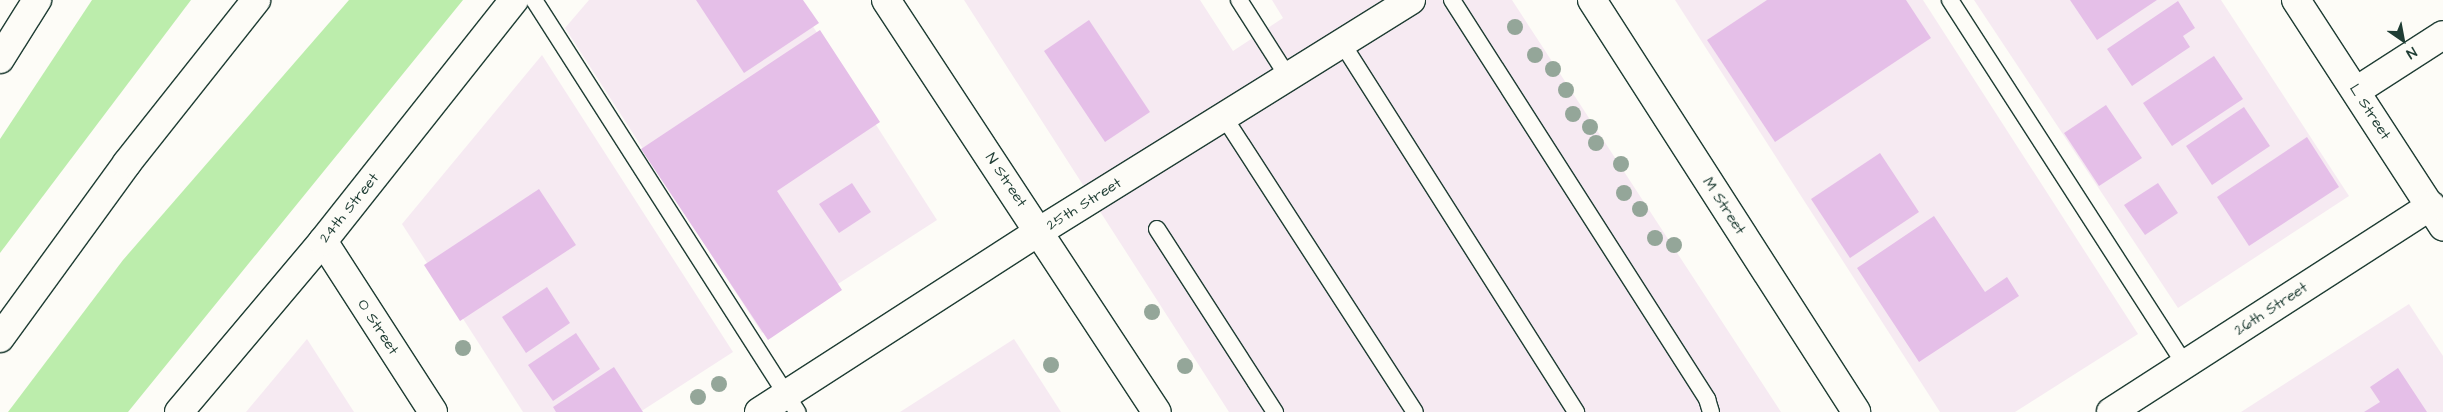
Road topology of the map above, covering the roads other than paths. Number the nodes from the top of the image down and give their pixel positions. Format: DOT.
graph roads {
  1 [pos="38,0"];
  2 [pos="256,0"];
  3 [pos="514,0"];
  4 [pos="534,0"];
  5 [pos="886,0"];
  6 [pos="1239,0"];
  7 [pos="1411,0"];
  8 [pos="1452,0"];
  9 [pos="1592,0"];
  10 [pos="1950,0"];
  11 [pos="2296,0"];
  12 [pos="2443,35"];
  13 [pos="1342,43"];
  14 [pos="0,59"];
  15 [pos="1288,77"];
  16 [pos="2356,91"];
  17 [pos="1224,117"];
  18 [pos="2437,216"];
  19 [pos="1157,229"];
  20 [pos="1040,231"];
  21 [pos="323,242"];
  22 [pos="0,338"];
  23 [pos="2185,365"];
  24 [pos="792,403"];
  25 [pos="179,412"];
  26 [pos="433,412"];
  27 [pos="759,412"];
  28 [pos="1157,412"];
  29 [pos="1275,412"];
  30 [pos="1415,412"];
  31 [pos="1576,412"];
  32 [pos="1711,412"];
  33 [pos="1856,412"];
  34 [pos="2111,412"];
  1 -- 14 [label="main road"];
  2 -- 22 [label="main road"];
  3 -- 21 [label="main road, 24th Street"];
  4 -- 24 [label="lane"];
  5 -- 20 [label="main road, N Street"];
  6 -- 15 [label="lane"];
  7 -- 13 [label="main road, 25th Street"];
  8 -- 32 [label="lane"];
  9 -- 33 [label="main road, M Street"];
  10 -- 23 [label="lane"];
  11 -- 16 [label="main road, L Street"];
  12 -- 16 [label="main road"];
  13 -- 15 [label="main road, 25th Street"];
  13 -- 31 [label="lane"];
  15 -- 17 [label="main road, 25th Street"];
  16 -- 18 [label="main road, L Street"];
  17 -- 20 [label="main road, 25th Street"];
  17 -- 30 [label="lane"];
  18 -- 23 [label="main road, 26th Street"];
  19 -- 29 [label="lane"];
  20 -- 24 [label="main road, 25th Street"];
  20 -- 28 [label="main road, N Street"];
  21 -- 25 [label="main road, 24th Street"];
  21 -- 26 [label="main road, O Street"];
  23 -- 34 [label="main road, 26th Street"];
  24 -- 27 [label="main road, 25th Street"];
}
